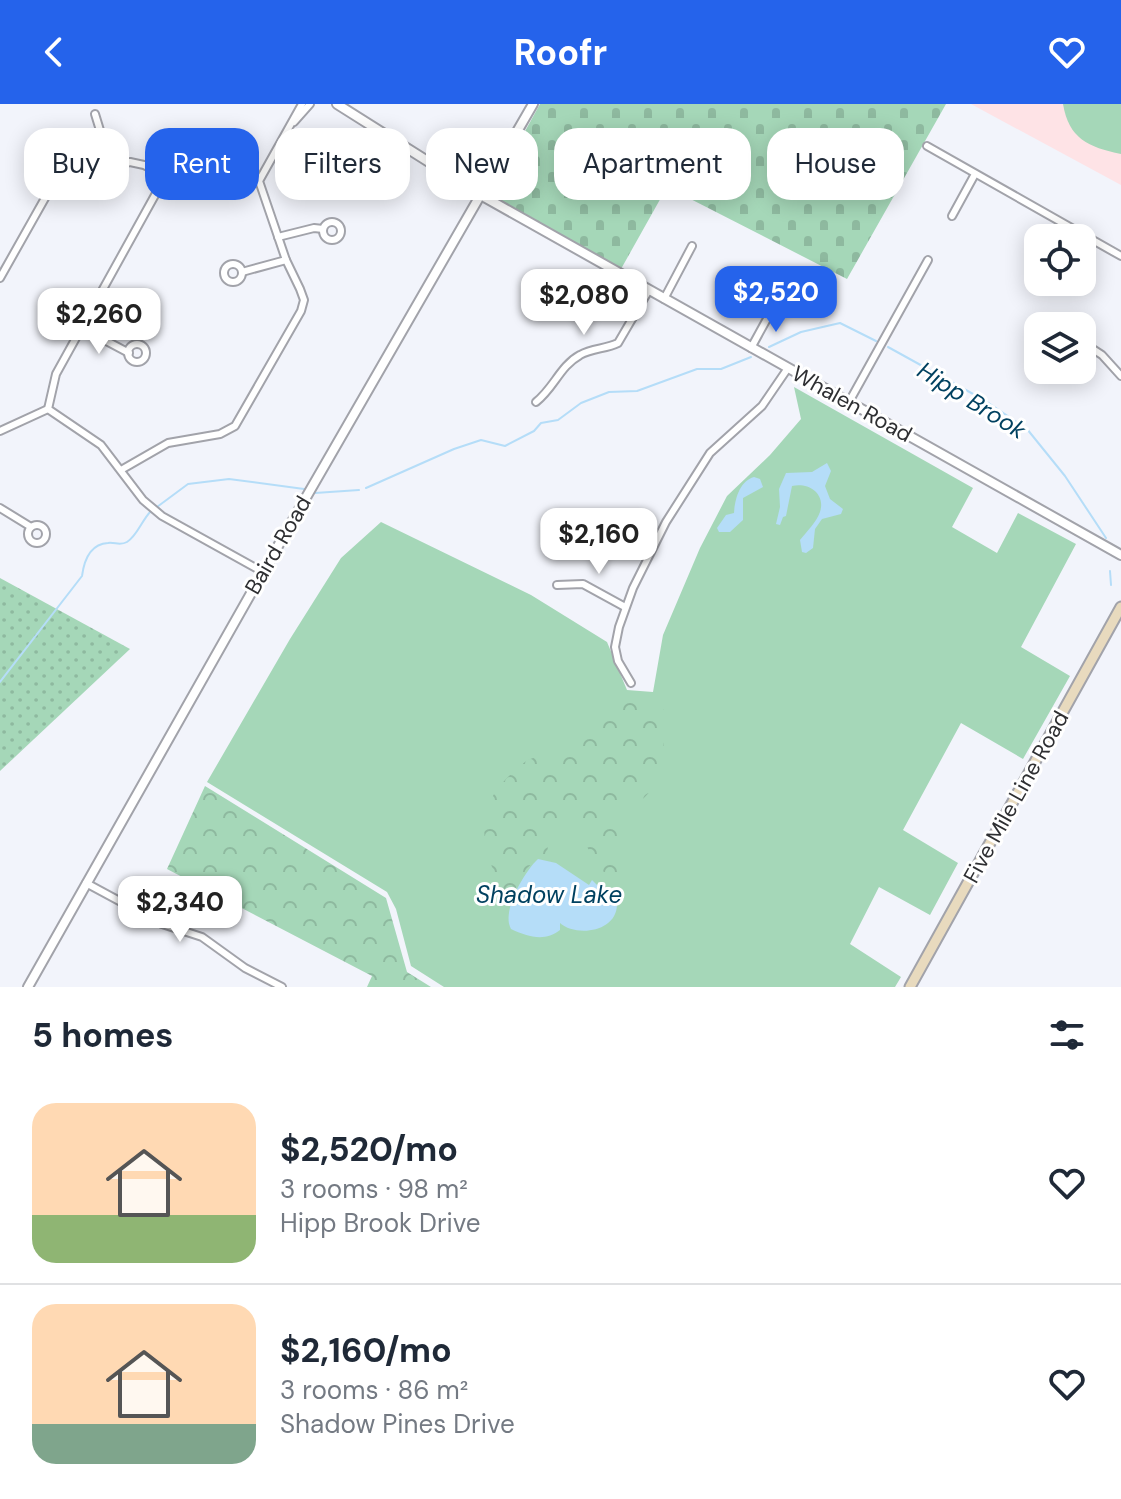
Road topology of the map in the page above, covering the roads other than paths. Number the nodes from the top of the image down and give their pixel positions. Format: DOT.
graph roads {
  1 [pos="302,104"];
  2 [pos="310,104"];
  3 [pos="337,104"];
  4 [pos="533,104"];
  5 [pos="95,114"];
  6 [pos="294,122"];
  7 [pos="99,128"];
  8 [pos="519,128"];
  9 [pos="927,146"];
  10 [pos="426,160"];
  11 [pos="975,174"];
  12 [pos="259,181"];
  13 [pos="44,200"];
  14 [pos="152,200"];
  15 [pos="478,200"];
  16 [pos="490,200"];
  17 [pos="952,216"];
  18 [pos="323,229"];
  19 [pos="278,237"];
  20 [pos="692,246"];
  21 [pos="1121,256"];
  22 [pos="286,260"];
  23 [pos="928,260"];
  24 [pos="242,272"];
  25 [pos="0,278"];
  26 [pos="649,290"];
  27 [pos="664,299"];
  28 [pos="774,306"];
  29 [pos="82,328"];
  30 [pos="751,348"];
  31 [pos="1096,351"];
  32 [pos="129,353"];
  33 [pos="788,368"];
  34 [pos="1121,376"];
  35 [pos="536,402"];
  36 [pos="849,402"];
  37 [pos="48,409"];
  38 [pos="0,431"];
  39 [pos="121,470"];
  40 [pos="0,508"];
  41 [pos="31,527"];
  42 [pos="1121,555"];
  43 [pos="263,572"];
  44 [pos="557,585"];
  45 [pos="625,607"];
  46 [pos="1121,607"];
  47 [pos="631,683"];
  48 [pos="86,883"];
  49 [pos="28,987"];
  50 [pos="282,987"];
  51 [pos="910,987"];
  1 -- 6 [label="street"];
  2 -- 6 [label="street"];
  3 -- 10 [label="street, Whalen Road"];
  4 -- 8 [label="street, Baird Road"];
  5 -- 7 [label="street"];
  6 -- 12 [label="street"];
  9 -- 11 [label="street"];
  11 -- 17 [label="street"];
  11 -- 21 [label="street"];
  12 -- 19 [label="street"];
  13 -- 25 [label="street"];
  14 -- 29 [label="street"];
  15 -- 43 [label="street, Baird Road"];
  16 -- 26 [label="street, Whalen Road"];
  18 -- 19 [label="street"];
  19 -- 22 [label="street"];
  20 -- 27 [label="street"];
  22 -- 24 [label="street"];
  22 -- 39 [label="street"];
  23 -- 36 [label="street"];
  26 -- 27 [label="street, Whalen Road"];
  26 -- 35 [label="street"];
  27 -- 30 [label="street, Whalen Road"];
  28 -- 30 [label="street"];
  29 -- 32 [label="street"];
  29 -- 37 [label="street"];
  30 -- 33 [label="street, Whalen Road"];
  31 -- 34 [label="street"];
  33 -- 36 [label="street, Whalen Road"];
  33 -- 45 [label="street"];
  36 -- 42 [label="street, Whalen Road"];
  37 -- 38 [label="street"];
  37 -- 39 [label="street"];
  39 -- 43 [label="street"];
  40 -- 41 [label="street"];
  43 -- 48 [label="street, Baird Road"];
  44 -- 45 [label="street"];
  45 -- 47 [label="street"];
  46 -- 51 [label="main road, Five Mile Line Road"];
  48 -- 49 [label="street, Baird Road"];
  48 -- 50 [label="street"];
}
